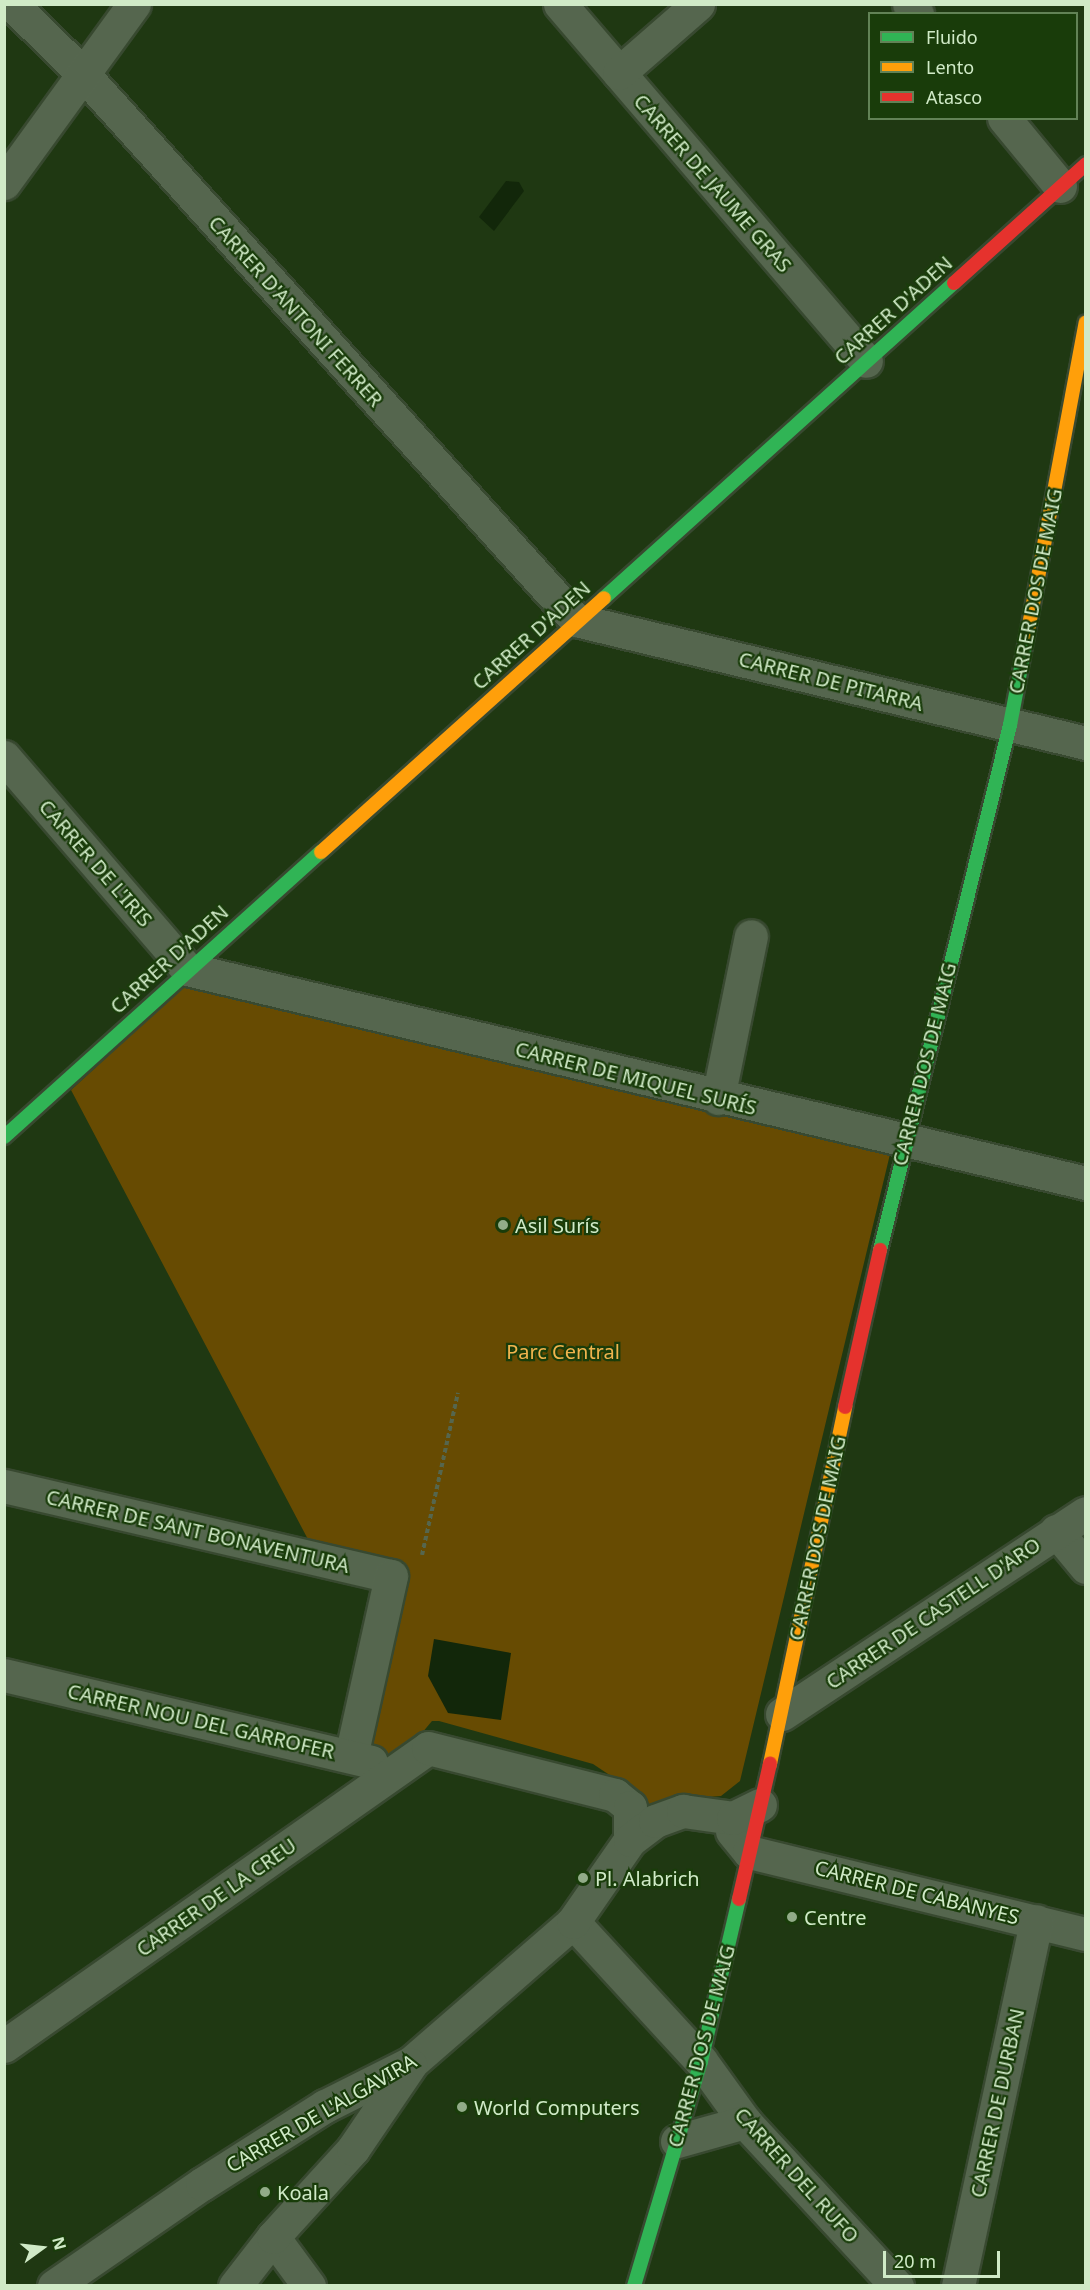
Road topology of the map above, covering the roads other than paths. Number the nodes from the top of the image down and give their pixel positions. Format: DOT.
graph roads {
  1 [pos="12,4"];
  2 [pos="134,4"];
  3 [pos="560,4"];
  4 [pos="698,4"];
  5 [pos="619,73"];
  6 [pos="83,75"];
  7 [pos="1006,120"];
  8 [pos="1086,164"];
  9 [pos="4,183"];
  10 [pos="1060,186"];
  11 [pos="1086,322"];
  12 [pos="866,361"];
  13 [pos="576,620"];
  14 [pos="1010,725"];
  15 [pos="1086,743"];
  16 [pos="4,757"];
  17 [pos="751,936"];
  18 [pos="187,969"];
  19 [pos="718,1098"];
  20 [pos="4,1137"];
  21 [pos="904,1143"];
  22 [pos="1086,1183"];
  23 [pos="4,1486"];
  24 [pos="1086,1513"];
  25 [pos="1056,1531"];
  26 [pos="1086,1567"];
  27 [pos="4,1675"];
  28 [pos="782,1713"];
  29 [pos="351,1756"];
  30 [pos="398,1770"];
  31 [pos="760,1805"];
  32 [pos="712,1815"];
  33 [pos="630,1840"];
  34 [pos="749,1852"];
  35 [pos="1036,1921"];
  36 [pos="573,1922"];
  37 [pos="1086,1934"];
  38 [pos="4,2046"];
  39 [pos="700,2061"];
  40 [pos="411,2063"];
  41 [pos="745,2122"];
  42 [pos="677,2141"];
  43 [pos="273,2237"];
  44 [pos="54,2286"];
  45 [pos="235,2286"];
  46 [pos="309,2286"];
  47 [pos="634,2286"];
  48 [pos="897,2286"];
  49 [pos="958,2286"];
  1 -- 6 [label="street, CARRER D'ANTONI FERRER"];
  2 -- 6 [label="street"];
  3 -- 5 [label="street, CARRER DE JAUME GRAS"];
  4 -- 5 [label="street"];
  5 -- 12 [label="street, CARRER DE JAUME GRAS"];
  6 -- 9 [label="street"];
  6 -- 13 [label="street, CARRER D'ANTONI FERRER"];
  7 -- 10 [label="street"];
  8 -- 10 [label="street, CARRER D'ADEN"];
  10 -- 12 [label="street, CARRER D'ADEN"];
  11 -- 14 [label="street, CARRER DOS DE MAIG"];
  12 -- 13 [label="street, CARRER D'ADEN"];
  13 -- 14 [label="street, CARRER DE PITARRA"];
  13 -- 18 [label="street, CARRER D'ADEN"];
  14 -- 15 [label="street, CARRER DE PITARRA"];
  14 -- 21 [label="street, CARRER DOS DE MAIG"];
  16 -- 18 [label="street, CARRER DE L'IRIS"];
  17 -- 19 [label="street"];
  18 -- 19 [label="street, CARRER DE MIQUEL SURÍS"];
  18 -- 20 [label="street, CARRER D'ADEN"];
  19 -- 21 [label="street, CARRER DE MIQUEL SURÍS"];
  21 -- 22 [label="street, CARRER DE MIQUEL SURÍS"];
  21 -- 28 [label="street, CARRER DOS DE MAIG"];
  23 -- 29 [label="street, CARRER DE SANT BONAVENTURA"];
  24 -- 25 [label="street, CARRER DE CASTELL D'ARO"];
  25 -- 26 [label="street"];
  25 -- 28 [label="street, CARRER DE CASTELL D'ARO"];
  27 -- 29 [label="street, CARRER NOU DEL GARROFER"];
  28 -- 31 [label="street, CARRER DOS DE MAIG"];
  29 -- 30 [label="street, CARRER NOU DEL GARROFER"];
  30 -- 33 [label="street, CARRER DE LA CREU"];
  30 -- 38 [label="street, CARRER DE LA CREU"];
  31 -- 32 [label="street"];
  31 -- 34 [label="street, CARRER DOS DE MAIG"];
  32 -- 33 [label="street, CARRER DE L'ALGAVIRA"];
  32 -- 34 [label="street"];
  33 -- 36 [label="street, CARRER DE L'ALGAVIRA"];
  34 -- 35 [label="street, CARRER DE CABANYES"];
  34 -- 39 [label="street, CARRER DOS DE MAIG"];
  35 -- 37 [label="street, CARRER DE CABANYES"];
  35 -- 49 [label="street, CARRER DE DURBAN"];
  36 -- 39 [label="street, CARRER DEL RUFO"];
  36 -- 40 [label="street, CARRER DE L'ALGAVIRA"];
  39 -- 41 [label="street, CARRER DEL RUFO"];
  39 -- 42 [label="street, CARRER DOS DE MAIG"];
  40 -- 43 [label="street"];
  40 -- 44 [label="street, CARRER DE L'ALGAVIRA"];
  41 -- 42 [label="street"];
  41 -- 48 [label="street, CARRER DEL RUFO"];
  42 -- 47 [label="street, CARRER DOS DE MAIG"];
  43 -- 45 [label="street"];
  43 -- 46 [label="street"];
}
